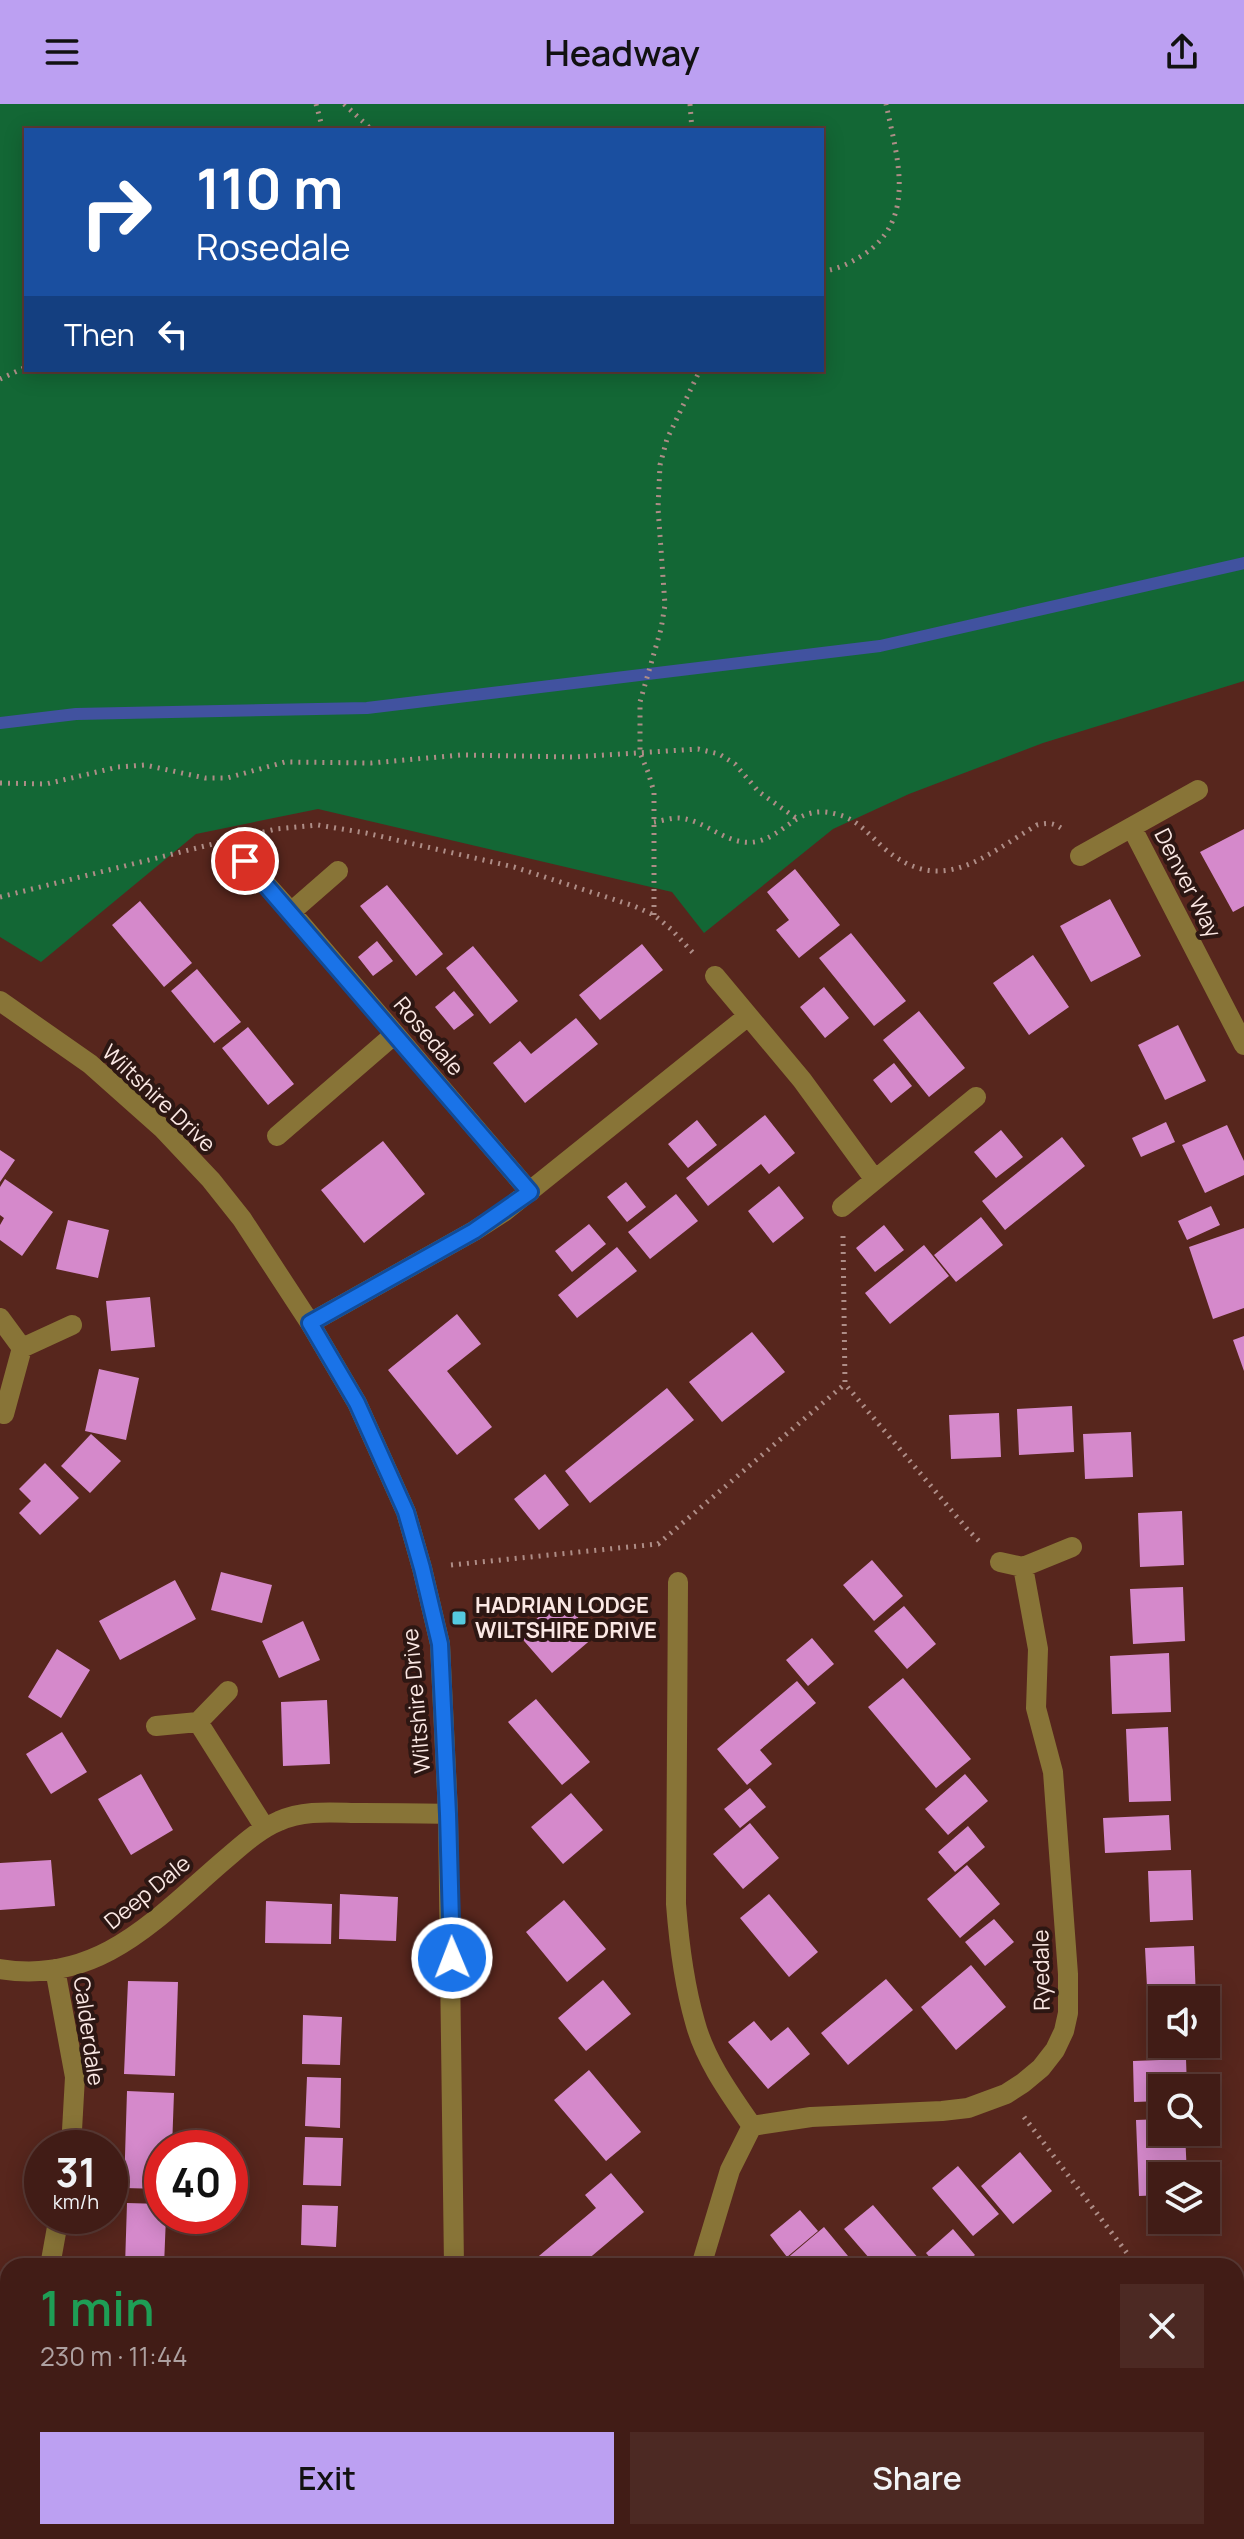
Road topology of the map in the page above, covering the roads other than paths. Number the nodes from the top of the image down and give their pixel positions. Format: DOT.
graph roads {
  1 [pos="1198,790"];
  2 [pos="1132,828"];
  3 [pos="1080,856"];
  4 [pos="245,861"];
  5 [pos="338,871"];
  6 [pos="291,912"];
  7 [pos="715,976"];
  8 [pos="0,1001"];
  9 [pos="748,1016"];
  10 [pos="395,1034"];
  11 [pos="1244,1045"];
  12 [pos="976,1097"];
  13 [pos="277,1136"];
  14 [pos="875,1180"];
  15 [pos="530,1192"];
  16 [pos="842,1207"];
  17 [pos="0,1318"];
  18 [pos="310,1323"];
  19 [pos="72,1325"];
  20 [pos="22,1348"];
  21 [pos="4,1414"];
  22 [pos="1072,1547"];
  23 [pos="1000,1562"];
  24 [pos="1023,1567"];
  25 [pos="678,1582"];
  26 [pos="228,1691"];
  27 [pos="198,1722"];
  28 [pos="156,1726"];
  29 [pos="448,1814"];
  30 [pos="265,1828"];
  31 [pos="0,1969"];
  32 [pos="55,1969"];
  33 [pos="752,2126"];
  34 [pos="72,2130"];
  35 [pos="56,2234"];
  36 [pos="51,2258"];
  37 [pos="454,2258"];
  38 [pos="703,2258"];
  1 -- 2 [label="street, Denver Way"];
  2 -- 3 [label="street, Denver Way"];
  2 -- 11 [label="street, Denver Way"];
  4 -- 6 [label="street, Rosedale"];
  5 -- 6 [label="street"];
  6 -- 10 [label="street, Rosedale"];
  7 -- 9 [label="street"];
  8 -- 18 [label="street, Wiltshire Drive"];
  9 -- 14 [label="street"];
  9 -- 15 [label="street"];
  10 -- 13 [label="street"];
  10 -- 15 [label="street, Rosedale"];
  12 -- 14 [label="street"];
  14 -- 16 [label="street"];
  15 -- 18 [label="street"];
  17 -- 20 [label="street"];
  18 -- 29 [label="street, Wiltshire Drive"];
  19 -- 20 [label="street"];
  20 -- 21 [label="street"];
  22 -- 24 [label="street"];
  23 -- 24 [label="street"];
  24 -- 33 [label="street, Ryedale"];
  25 -- 33 [label="street"];
  26 -- 27 [label="street"];
  27 -- 28 [label="street"];
  27 -- 30 [label="street"];
  29 -- 30 [label="street, Deep Dale"];
  29 -- 37 [label="street, Wiltshire Drive"];
  30 -- 32 [label="street, Deep Dale"];
  31 -- 32 [label="street, Deep Dale"];
  32 -- 34 [label="street, Calderdale"];
  33 -- 38 [label="street"];
  35 -- 36 [label="street"];
}
